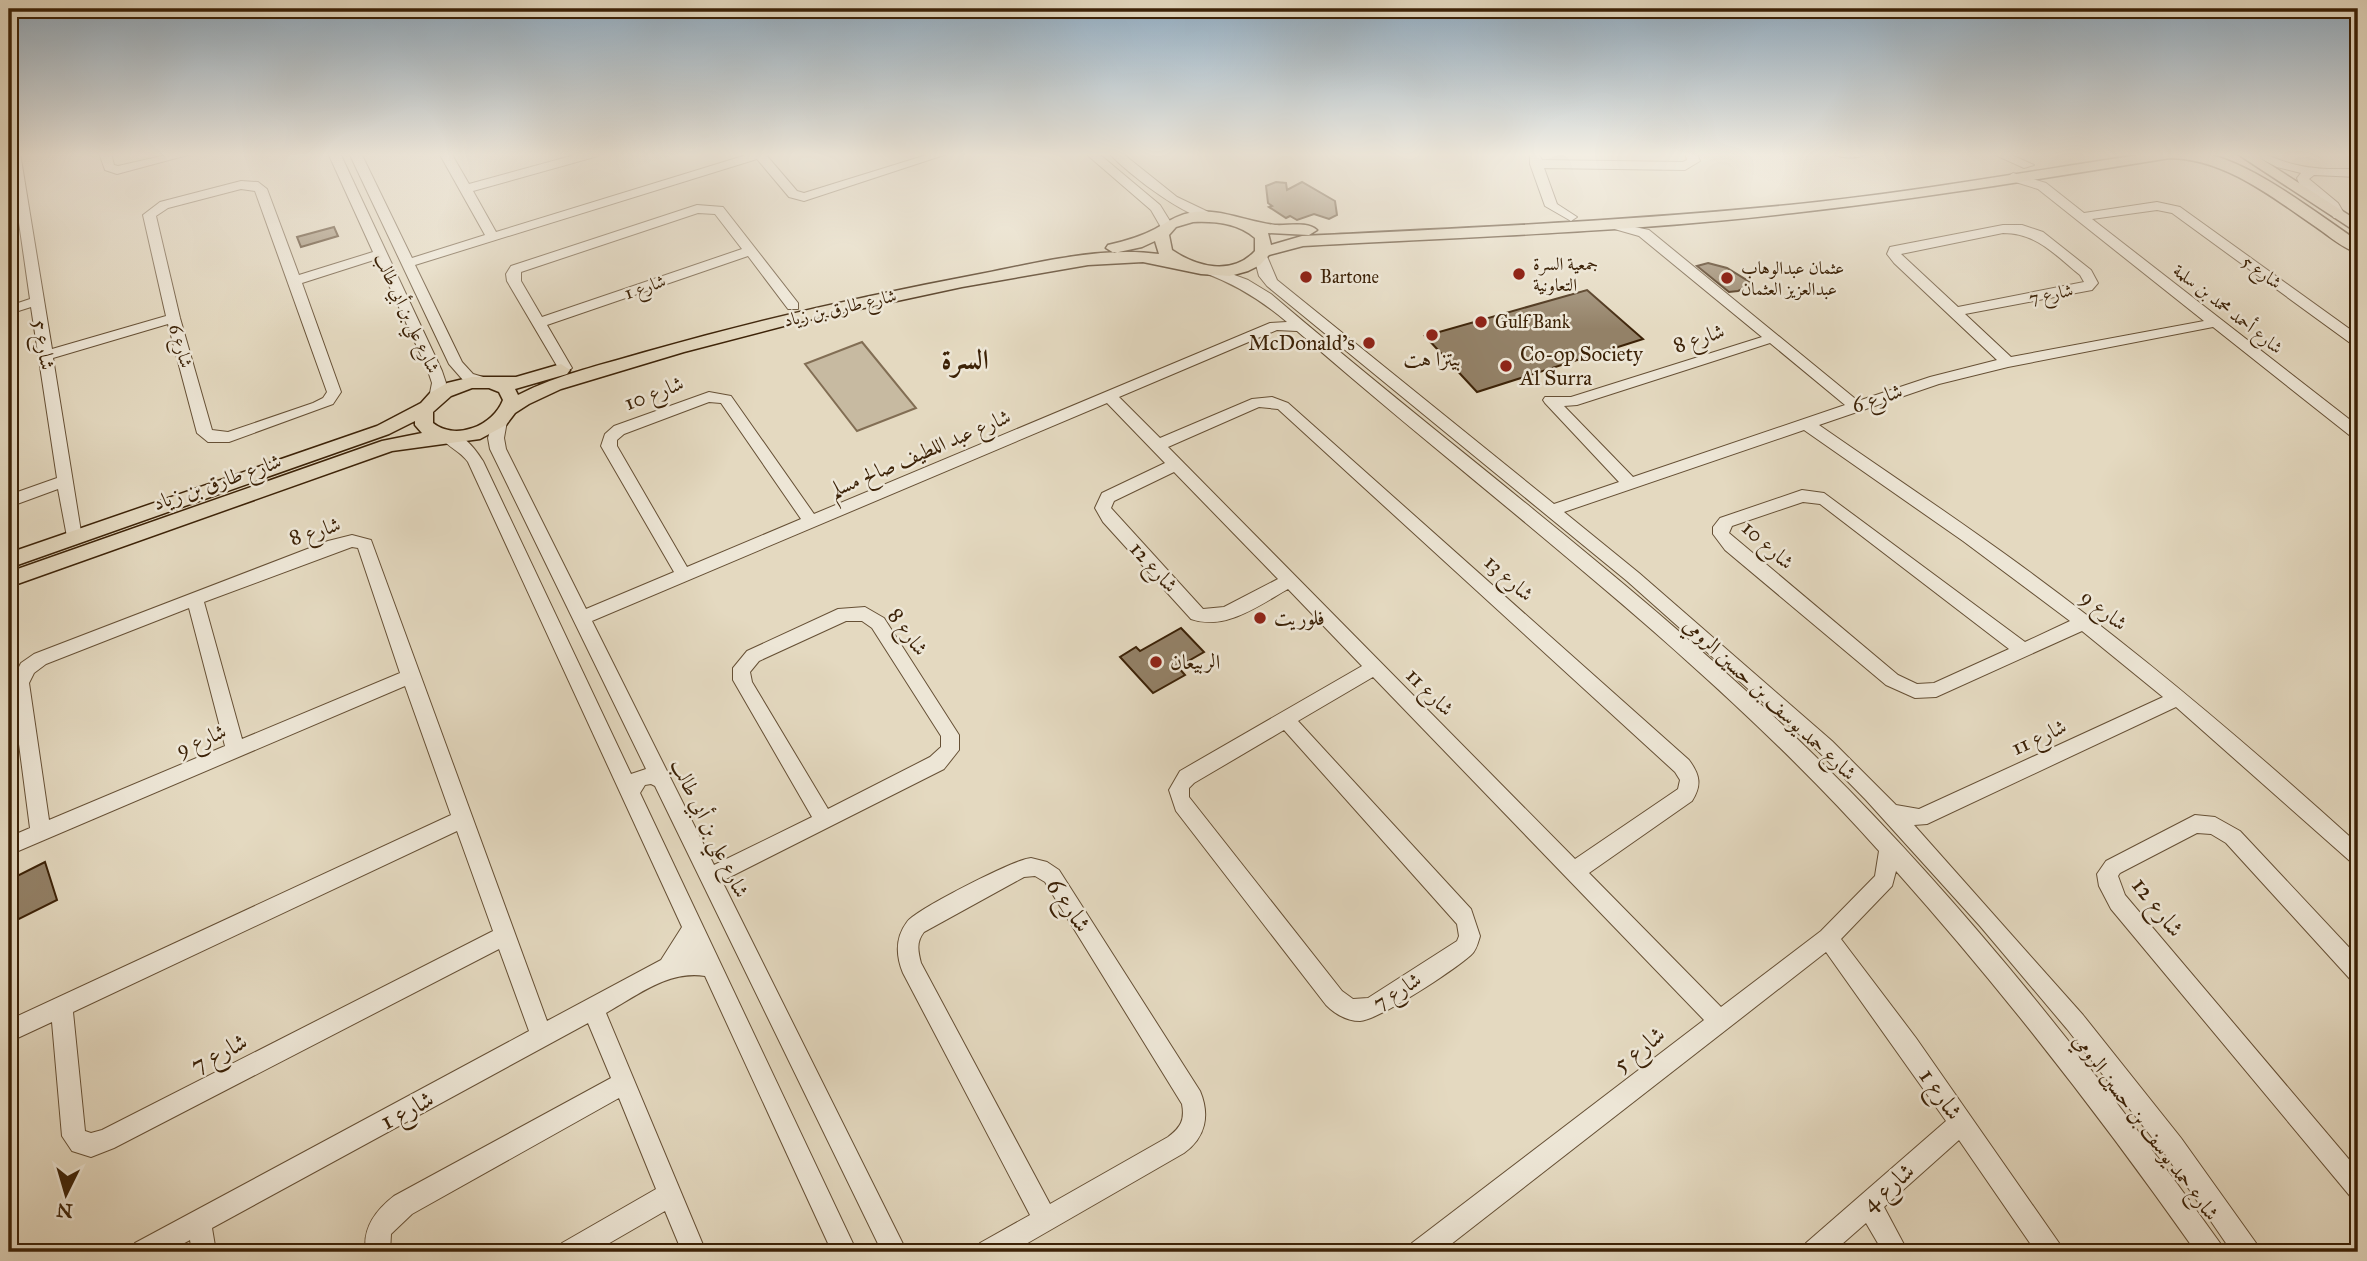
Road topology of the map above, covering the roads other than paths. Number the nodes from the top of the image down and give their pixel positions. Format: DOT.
graph roads {
  1 [pos="17,212"];
  2 [pos="153,212"];
  3 [pos="269,212"];
  4 [pos="361,212"];
  5 [pos="384,212"];
  6 [pos="478,212"];
  7 [pos="573,212"];
  8 [pos="689,212"];
  9 [pos="720,212"];
  10 [pos="1158,212"];
  11 [pos="1200,212"];
  12 [pos="1547,212"];
  13 [pos="1562,212"];
  14 [pos="1657,212"];
  15 [pos="1724,212"];
  16 [pos="2075,212"];
  17 [pos="2117,212"];
  18 [pos="2179,212"];
  19 [pos="2304,212"];
  20 [pos="2335,212"];
  21 [pos="2338,212"];
  22 [pos="2340,215"];
  23 [pos="1571,217"];
  24 [pos="2081,217"];
  25 [pos="1215,218"];
  26 [pos="1541,219"];
  27 [pos="1245,225"];
  28 [pos="1616,225"];
  29 [pos="2358,228"];
  30 [pos="1165,229"];
  31 [pos="492,237"];
  32 [pos="2358,248"];
  33 [pos="750,251"];
  34 [pos="380,254"];
  35 [pos="1262,254"];
  36 [pos="409,263"];
  37 [pos="1182,263"];
  38 [pos="1210,270"];
  39 [pos="295,281"];
  40 [pos="37,301"];
  41 [pos="793,306"];
  42 [pos="9,310"];
  43 [pos="1955,312"];
  44 [pos="173,318"];
  45 [pos="1278,319"];
  46 [pos="539,323"];
  47 [pos="2214,323"];
  48 [pos="707,333"];
  49 [pos="1772,338"];
  50 [pos="2358,342"];
  51 [pos="672,343"];
  52 [pos="46,355"];
  53 [pos="2008,362"];
  54 [pos="456,364"];
  55 [pos="565,368"];
  56 [pos="435,371"];
  57 [pos="491,383"];
  58 [pos="1109,396"];
  59 [pos="431,402"];
  60 [pos="1854,405"];
  61 [pos="504,415"];
  62 [pos="1805,423"];
  63 [pos="2358,434"];
  64 [pos="445,436"];
  65 [pos="1156,446"];
  66 [pos="1175,465"];
  67 [pos="509,471"];
  68 [pos="277,476"];
  69 [pos="484,479"];
  70 [pos="65,481"];
  71 [pos="254,484"];
  72 [pos="1630,484"];
  73 [pos="9,501"];
  74 [pos="1551,511"];
  75 [pos="811,522"];
  76 [pos="74,538"];
  77 [pos="9,561"];
  78 [pos="684,576"];
  79 [pos="9,580"];
  80 [pos="1289,581"];
  81 [pos="195,599"];
  82 [pos="1670,609"];
  83 [pos="582,618"];
  84 [pos="1651,620"];
  85 [pos="2083,623"];
  86 [pos="1700,636"];
  87 [pos="1678,644"];
  88 [pos="2023,650"];
  89 [pos="1374,668"];
  90 [pos="410,676"];
  91 [pos="2178,698"];
  92 [pos="1286,720"];
  93 [pos="646,749"];
  94 [pos="236,750"];
  95 [pos="615,762"];
  96 [pos="660,780"];
  97 [pos="631,796"];
  98 [pos="1892,813"];
  99 [pos="1920,818"];
  100 [pos="462,819"];
  101 [pos="824,820"];
  102 [pos="41,833"];
  103 [pos="1915,839"];
  104 [pos="9,846"];
  105 [pos="1889,849"];
  106 [pos="2358,856"];
  107 [pos="1576,870"];
  108 [pos="709,878"];
  109 [pos="1885,880"];
  110 [pos="1923,887"];
  111 [pos="693,928"];
  112 [pos="506,936"];
  113 [pos="1828,938"];
  114 [pos="668,967"];
  115 [pos="711,967"];
  116 [pos="2358,972"];
  117 [pos="61,1006"];
  118 [pos="593,1009"];
  119 [pos="1719,1020"];
  120 [pos="9,1031"];
  121 [pos="542,1037"];
  122 [pos="2109,1066"];
  123 [pos="2078,1073"];
  124 [pos="624,1083"];
  125 [pos="2148,1114"];
  126 [pos="2116,1121"];
  127 [pos="1961,1123"];
  128 [pos="2358,1188"];
  129 [pos="670,1194"];
  130 [pos="1868,1204"];
  131 [pos="1045,1220"];
  132 [pos="199,1223"];
  133 [pos="144,1252"];
  134 [pos="204,1252"];
  135 [pos="378,1252"];
  136 [pos="571,1252"];
  137 [pos="694,1252"];
  138 [pos="845,1252"];
  139 [pos="895,1252"];
  140 [pos="989,1252"];
  141 [pos="1421,1252"];
  142 [pos="1815,1252"];
  143 [pos="1896,1252"];
  144 [pos="2050,1252"];
  145 [pos="2211,1252"];
  146 [pos="2246,1252"];
  1 -- 40 [label="street, شارع 5"];
  2 -- 44 [label="street, شارع 6"];
  3 -- 39 [label="street, شارع 6"];
  4 -- 34 [label="street, شارع علي بن أبي طالب"];
  5 -- 36 [label="street, شارع علي بن أبي طالب"];
  6 -- 31 [label="street"];
  7 -- 31 [label="street"];
  8 -- 46 [label="street"];
  9 -- 33 [label="street"];
  10 -- 30 [label="street"];
  11 -- 25 [label="street"];
  12 -- 26 [label="street"];
  13 -- 23 [label="street"];
  14 -- 23 [label="main road"];
  15 -- 28 [label="main road"];
  16 -- 24 [label="street, شارع أحمد محمد بن سلمة"];
  17 -- 24 [label="street, شارع 5"];
  18 -- 50 [label="street, شارع 5"];
  19 -- 32 [label="main road"];
  20 -- 22 [label="main road"];
  21 -- 22 [label="street"];
  22 -- 29 [label="main road"];
  23 -- 26 [label="main road"];
  24 -- 47 [label="street, شارع أحمد محمد بن سلمة"];
  25 -- 27 [label="main road, شارع طارق بن زياد"];
  25 -- 30 [label="main road, شارع طارق بن زياد"];
  26 -- 27 [label="main road"];
  27 -- 35 [label="main road"];
  28 -- 35 [label="main road"];
  28 -- 49 [label="street, شارع 8"];
  30 -- 37 [label="main road"];
  30 -- 41 [label="main road, شارع طارق بن زياد"];
  31 -- 36 [label="street"];
  33 -- 41 [label="street"];
  33 -- 46 [label="street, شارع 1"];
  34 -- 39 [label="street"];
  34 -- 56 [label="street, شارع علي بن أبي طالب"];
  35 -- 38 [label="main road"];
  35 -- 74 [label="street, شارع حمد يوسف بن حسين الرومي"];
  36 -- 54 [label="street, شارع علي بن أبي طالب"];
  37 -- 38 [label="main road, شارع طارق بن زياد"];
  37 -- 48 [label="main road, شارع طارق بن زياد"];
  38 -- 45 [label="street, شارع حمد يوسف بن حسين الرومي"];
  39 -- 44 [label="street, شارع 6"];
  40 -- 42 [label="street"];
  40 -- 52 [label="street, شارع 5"];
  41 -- 48 [label="main road, شارع طارق بن زياد"];
  43 -- 43 [label="street, شارع 7"];
  43 -- 53 [label="street, شارع 7"];
  44 -- 52 [label="street"];
  45 -- 58 [label="street, شارع عبد اللطيف صالح مسلم"];
  45 -- 84 [label="street, شارع حمد يوسف بن حسين الرومي"];
  46 -- 55 [label="street"];
  47 -- 53 [label="street, شارع 6"];
  47 -- 63 [label="street, شارع أحمد محمد بن سلمة"];
  48 -- 51 [label="main road, شارع طارق بن زياد"];
  49 -- 60 [label="street, شارع 8"];
  49 -- 72 [label="street, شارع 8"];
  51 -- 55 [label="main road, شارع طارق بن زياد"];
  51 -- 61 [label="main road, شارع طارق بن زياد"];
  52 -- 70 [label="street, شارع 5"];
  53 -- 60 [label="street, شارع 6"];
  54 -- 56 [label="street"];
  54 -- 57 [label="street, شارع علي بن أبي طالب"];
  55 -- 57 [label="main road, شارع طارق بن زياد"];
  56 -- 59 [label="street, شارع علي بن أبي طالب"];
  57 -- 59 [label="main road, شارع طارق بن زياد"];
  57 -- 61 [label="main road"];
  58 -- 65 [label="street, شارع 11"];
  58 -- 75 [label="street, شارع عبد اللطيف صالح مسلم"];
  59 -- 64 [label="main road"];
  59 -- 68 [label="main road, شارع طارق بن زياد"];
  60 -- 62 [label="street, شارع 6"];
  61 -- 64 [label="main road, شارع طارق بن زياد"];
  61 -- 67 [label="street, شارع علي بن أبي طالب"];
  62 -- 72 [label="street, شارع 6"];
  62 -- 85 [label="street, شارع 9"];
  64 -- 68 [label="main road, شارع طارق بن زياد"];
  64 -- 69 [label="street"];
  65 -- 66 [label="street, شارع 11"];
  65 -- 107 [label="street, شارع 13"];
  66 -- 80 [label="street, شارع 11"];
  66 -- 80 [label="street, شارع 12"];
  67 -- 69 [label="street"];
  67 -- 83 [label="street, شارع علي بن أبي طالب"];
  68 -- 71 [label="main road, شارع طارق بن زياد"];
  69 -- 95 [label="street"];
  70 -- 73 [label="street"];
  70 -- 76 [label="street, شارع 5"];
  71 -- 76 [label="main road, شارع طارق بن زياد"];
  71 -- 79 [label="main road, شارع طارق بن زياد"];
  72 -- 74 [label="street, شارع 6"];
  74 -- 82 [label="street, شارع حمد يوسف بن حسين الرومي"];
  75 -- 78 [label="street, شارع عبد اللطيف صالح مسلم"];
  75 -- 78 [label="street, شارع 10"];
  76 -- 77 [label="main road, شارع طارق بن زياد"];
  78 -- 83 [label="street, شارع عبد اللطيف صالح مسلم"];
  80 -- 89 [label="street, شارع 11"];
  81 -- 90 [label="street, شارع 8"];
  81 -- 94 [label="street"];
  81 -- 102 [label="street, شارع 8"];
  82 -- 84 [label="street"];
  82 -- 86 [label="street, شارع حمد يوسف بن حسين الرومي"];
  83 -- 93 [label="street, شارع علي بن أبي طالب"];
  84 -- 87 [label="street, شارع حمد يوسف بن حسين الرومي"];
  85 -- 88 [label="street, شارع 10"];
  85 -- 91 [label="street, شارع 9"];
  86 -- 87 [label="street"];
  86 -- 98 [label="street, شارع حمد يوسف بن حسين الرومي"];
  87 -- 105 [label="street, شارع حمد يوسف بن حسين الرومي"];
  88 -- 88 [label="street, شارع 10"];
  89 -- 92 [label="street, شارع 7"];
  89 -- 107 [label="street, شارع 11"];
  90 -- 94 [label="street, شارع 9"];
  90 -- 100 [label="street, شارع 8"];
  91 -- 99 [label="street, شارع 11"];
  91 -- 106 [label="street, شارع 9"];
  92 -- 92 [label="street, شارع 7"];
  93 -- 95 [label="street"];
  93 -- 96 [label="street, شارع علي بن أبي طالب"];
  94 -- 102 [label="street, شارع 9"];
  95 -- 97 [label="street"];
  96 -- 97 [label="street"];
  96 -- 108 [label="street, شارع علي بن أبي طالب"];
  97 -- 111 [label="street"];
  98 -- 99 [label="street"];
  98 -- 103 [label="street, شارع حمد يوسف بن حسين الرومي"];
  99 -- 103 [label="street"];
  100 -- 112 [label="street, شارع 8"];
  100 -- 117 [label="street"];
  101 -- 101 [label="street, شارع 8"];
  101 -- 108 [label="street, شارع 8"];
  102 -- 104 [label="street, شارع 9"];
  103 -- 122 [label="street, شارع حمد يوسف بن حسين الرومي"];
  105 -- 109 [label="street"];
  105 -- 110 [label="street, شارع حمد يوسف بن حسين الرومي"];
  107 -- 119 [label="street, شارع 11"];
  108 -- 139 [label="street, شارع علي بن أبي طالب"];
  109 -- 110 [label="street"];
  109 -- 113 [label="street, شارع 5"];
  110 -- 123 [label="street, شارع حمد يوسف بن حسين الرومي"];
  111 -- 114 [label="street, شارع 1"];
  111 -- 115 [label="street"];
  112 -- 117 [label="street, شارع 7"];
  112 -- 121 [label="street, شارع 8"];
  113 -- 119 [label="street, شارع 5"];
  113 -- 127 [label="street, شارع 1"];
  114 -- 115 [label="street, شارع 1"];
  114 -- 118 [label="street, شارع 1"];
  115 -- 138 [label="street"];
  116 -- 128 [label="street, شارع 12"];
  117 -- 120 [label="street"];
  118 -- 121 [label="street, شارع 1"];
  118 -- 124 [label="street"];
  119 -- 141 [label="street, شارع 5"];
  121 -- 132 [label="street, شارع 1"];
  122 -- 123 [label="street"];
  122 -- 125 [label="street, شارع حمد يوسف بن حسين الرومي"];
  123 -- 126 [label="street, شارع حمد يوسف بن حسين الرومي"];
  124 -- 129 [label="street"];
  124 -- 135 [label="street"];
  125 -- 126 [label="street"];
  125 -- 146 [label="street, شارع حمد يوسف بن حسين الرومي"];
  126 -- 145 [label="street, شارع حمد يوسف بن حسين الرومي"];
  127 -- 130 [label="street, شارع 4"];
  127 -- 144 [label="street, شارع 1"];
  129 -- 136 [label="street"];
  129 -- 137 [label="street"];
  130 -- 142 [label="street, شارع 4"];
  130 -- 143 [label="street"];
  131 -- 131 [label="street, شارع 6"];
  131 -- 140 [label="street, شارع 6"];
  132 -- 133 [label="street, شارع 1"];
  132 -- 134 [label="street"];
}
